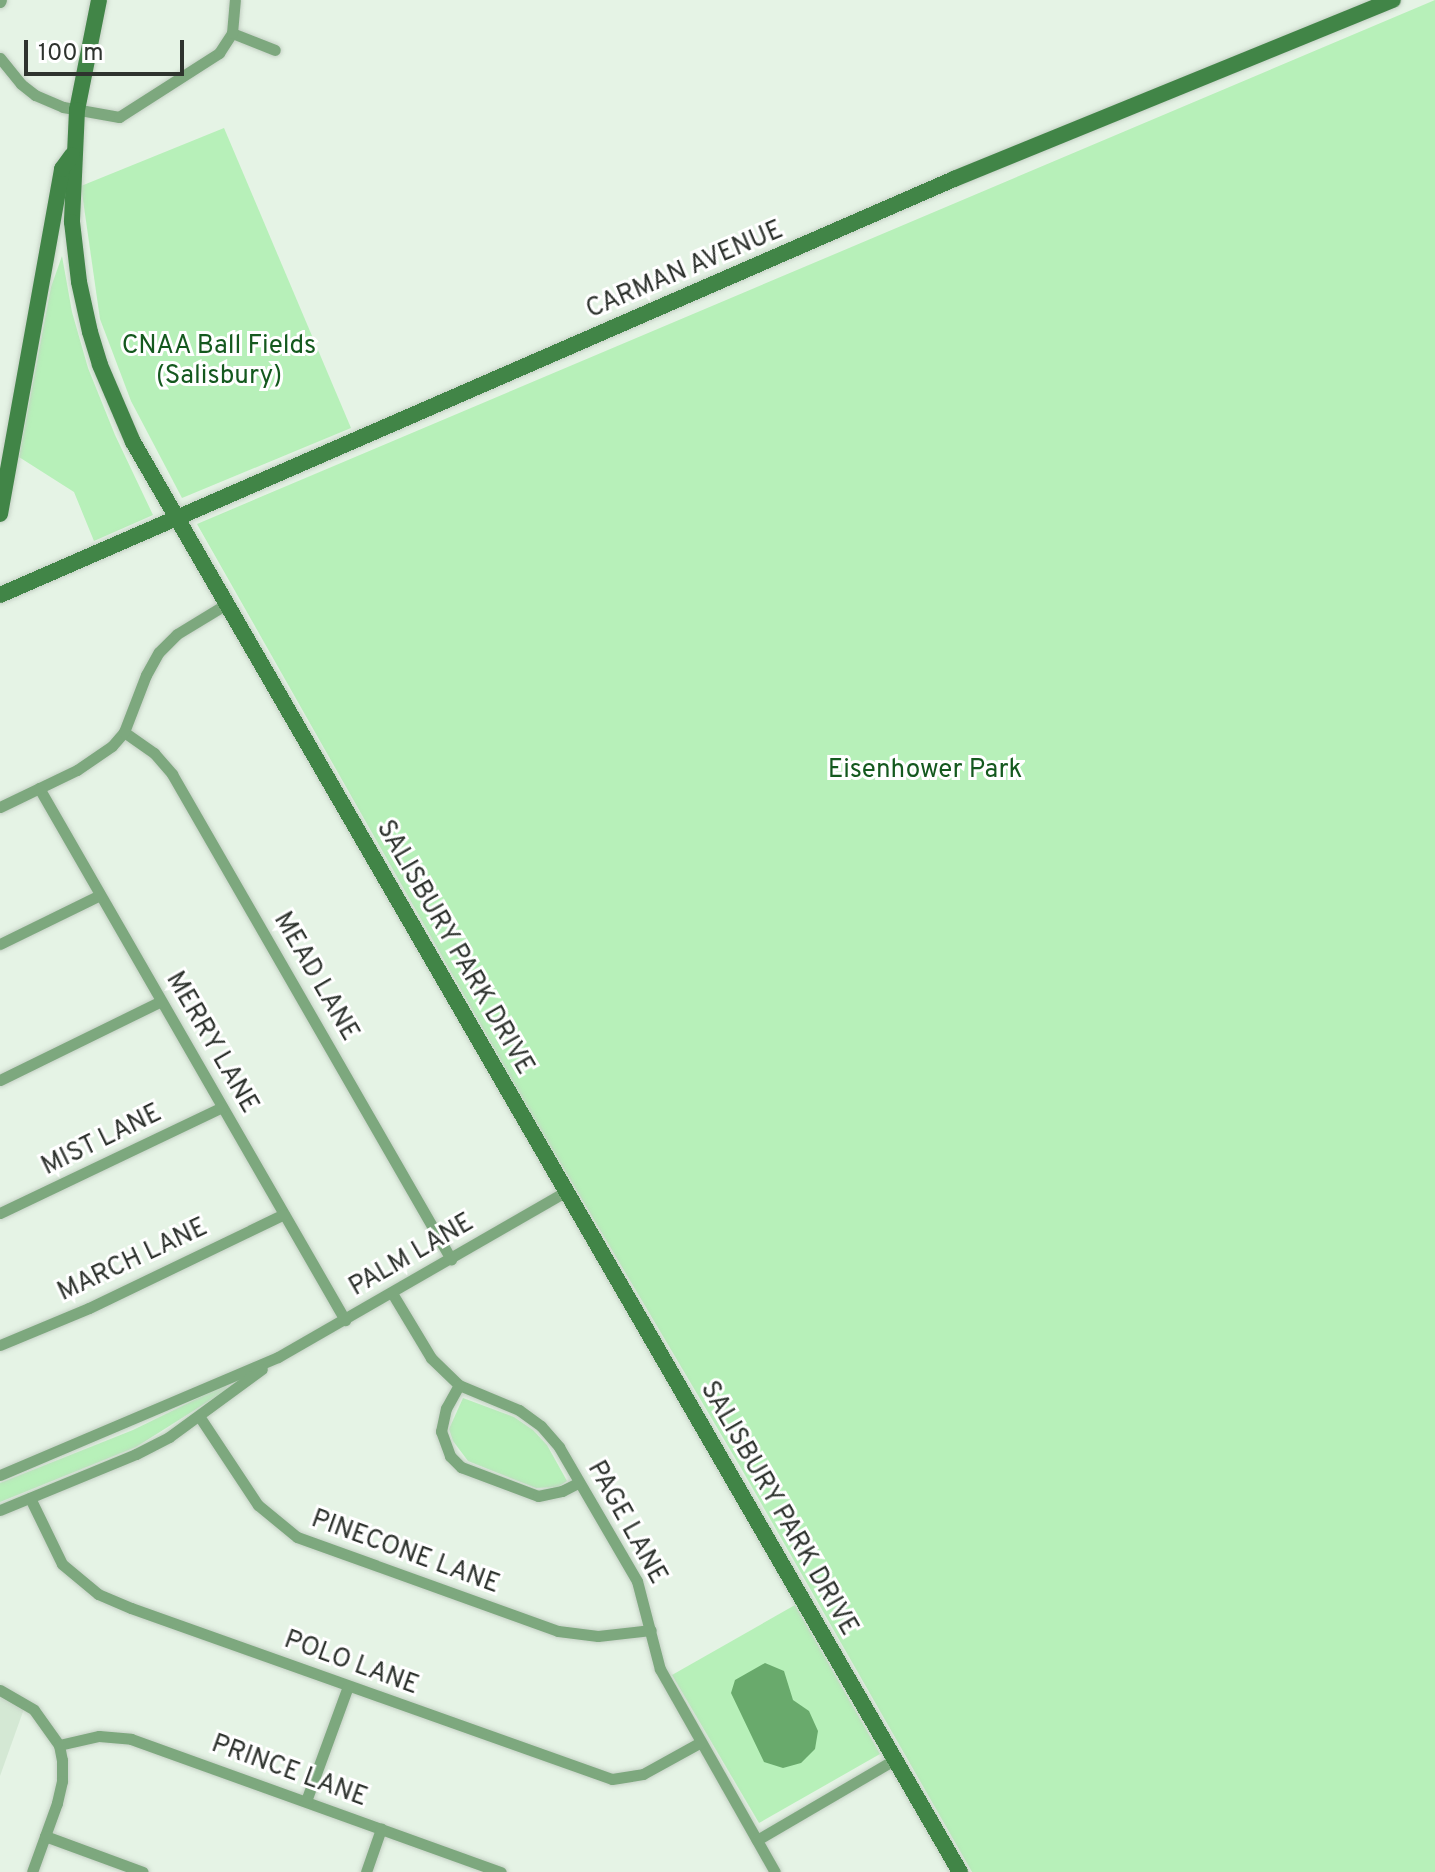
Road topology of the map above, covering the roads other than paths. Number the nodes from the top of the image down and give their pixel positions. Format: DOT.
graph roads {
  1 [pos="99,0"];
  2 [pos="235,0"];
  3 [pos="1393,0"];
  4 [pos="232,33"];
  5 [pos="275,50"];
  6 [pos="0,58"];
  7 [pos="77,110"];
  8 [pos="73,154"];
  9 [pos="46,253"];
  10 [pos="76,255"];
  11 [pos="0,514"];
  12 [pos="178,517"];
  13 [pos="0,595"];
  14 [pos="228,603"];
  15 [pos="124,732"];
  16 [pos="39,788"];
  17 [pos="0,807"];
  18 [pos="100,895"];
  19 [pos="0,944"];
  20 [pos="161,1001"];
  21 [pos="0,1080"];
  22 [pos="222,1107"];
  23 [pos="567,1191"];
  24 [pos="0,1213"];
  25 [pos="284,1214"];
  26 [pos="451,1259"];
  27 [pos="392,1293"];
  28 [pos="345,1320"];
  29 [pos="0,1345"];
  30 [pos="278,1357"];
  31 [pos="459,1385"];
  32 [pos="199,1416"];
  33 [pos="0,1475"];
  34 [pos="578,1483"];
  35 [pos="30,1498"];
  36 [pos="0,1510"];
  37 [pos="651,1630"];
  38 [pos="348,1686"];
  39 [pos="0,1690"];
  40 [pos="701,1742"];
  41 [pos="59,1745"];
  42 [pos="894,1760"];
  43 [pos="306,1801"];
  44 [pos="381,1829"];
  45 [pos="45,1836"];
  46 [pos="757,1840"];
  47 [pos="498,1871"];
  48 [pos="32,1872"];
  49 [pos="143,1872"];
  50 [pos="366,1872"];
  51 [pos="775,1872"];
  52 [pos="960,1872"];
  1 -- 7 [label="main road, SALISBURY PARK DRIVE"];
  2 -- 4 [label="street"];
  3 -- 12 [label="main road, CARMAN AVENUE"];
  4 -- 5 [label="street"];
  4 -- 7 [label="street"];
  6 -- 7 [label="street"];
  7 -- 8 [label="main road, SALISBURY PARK DRIVE"];
  8 -- 9 [label="main road"];
  8 -- 10 [label="main road, SALISBURY PARK DRIVE"];
  9 -- 10 [label="main road"];
  9 -- 11 [label="main road"];
  10 -- 12 [label="main road, SALISBURY PARK DRIVE"];
  12 -- 13 [label="main road, CARMAN AVENUE"];
  12 -- 14 [label="main road, SALISBURY PARK DRIVE"];
  14 -- 15 [label="street"];
  14 -- 23 [label="main road, SALISBURY PARK DRIVE"];
  15 -- 16 [label="street"];
  15 -- 26 [label="street, MEAD LANE"];
  16 -- 17 [label="street"];
  16 -- 18 [label="street, MERRY LANE"];
  18 -- 19 [label="street"];
  18 -- 20 [label="street, MERRY LANE"];
  20 -- 21 [label="street"];
  20 -- 22 [label="street, MERRY LANE"];
  22 -- 24 [label="street, MIST LANE"];
  22 -- 25 [label="street, MERRY LANE"];
  23 -- 26 [label="street, PALM LANE"];
  23 -- 42 [label="main road, SALISBURY PARK DRIVE"];
  25 -- 28 [label="street, MERRY LANE"];
  25 -- 29 [label="street, MARCH LANE"];
  26 -- 27 [label="street, PALM LANE"];
  27 -- 28 [label="street, PALM LANE"];
  27 -- 31 [label="street, PAGE LANE"];
  28 -- 30 [label="street, PALM LANE"];
  30 -- 32 [label="street, PALM LANE"];
  30 -- 33 [label="street, PALM LANE"];
  31 -- 34 [label="street, PAGE LANE"];
  31 -- 34 [label="street"];
  32 -- 35 [label="street, PALM LANE"];
  32 -- 37 [label="street, PINECONE LANE"];
  34 -- 37 [label="street, PAGE LANE"];
  35 -- 36 [label="street, PALM LANE"];
  35 -- 38 [label="street, POLO LANE"];
  37 -- 40 [label="street, PAGE LANE"];
  38 -- 40 [label="street, POLO LANE"];
  38 -- 43 [label="street"];
  39 -- 41 [label="street"];
  40 -- 46 [label="street, PAGE LANE"];
  41 -- 43 [label="street, PRINCE LANE"];
  41 -- 45 [label="street"];
  42 -- 46 [label="street"];
  42 -- 52 [label="main road, SALISBURY PARK DRIVE"];
  43 -- 44 [label="street, PRINCE LANE"];
  44 -- 47 [label="street, PRINCE LANE"];
  44 -- 50 [label="street"];
  45 -- 48 [label="street"];
  45 -- 49 [label="street"];
  46 -- 51 [label="street, PAGE LANE"];
}
